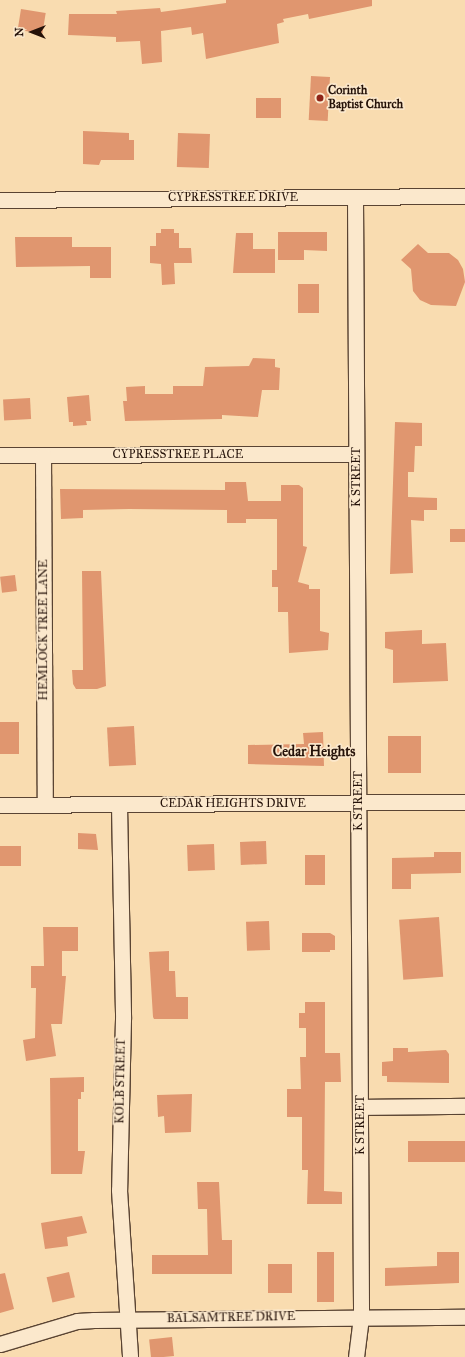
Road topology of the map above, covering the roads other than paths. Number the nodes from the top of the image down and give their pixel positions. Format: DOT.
graph roads {
  1 [pos="465,196"];
  2 [pos="356,197"];
  3 [pos="0,200"];
  4 [pos="356,454"];
  5 [pos="0,455"];
  6 [pos="43,455"];
  7 [pos="465,802"];
  8 [pos="359,803"];
  9 [pos="45,805"];
  10 [pos="119,805"];
  11 [pos="0,806"];
  12 [pos="465,1106"];
  13 [pos="361,1107"];
  14 [pos="361,1317"];
  15 [pos="465,1317"];
  16 [pos="126,1320"];
  17 [pos="0,1344"];
  18 [pos="130,1357"];
  19 [pos="356,1357"];
  1 -- 2 [label="street, CYPRESSTREE DRIVE"];
  2 -- 3 [label="street, CYPRESSTREE DRIVE"];
  2 -- 4 [label="street, K STREET"];
  4 -- 6 [label="street, CYPRESSTREE PLACE"];
  4 -- 8 [label="street, K STREET"];
  5 -- 6 [label="street, CYPRESSTREE PLACE"];
  6 -- 9 [label="street, HEMLOCK TREE LANE"];
  7 -- 8 [label="street, CEDAR HEIGHTS DRIVE"];
  8 -- 10 [label="street, CEDAR HEIGHTS DRIVE"];
  8 -- 13 [label="street, K STREET"];
  9 -- 10 [label="street, CEDAR HEIGHTS DRIVE"];
  9 -- 11 [label="street, CEDAR HEIGHTS DRIVE"];
  10 -- 16 [label="street, KOLB STREET"];
  12 -- 13 [label="street"];
  13 -- 14 [label="street, K STREET"];
  14 -- 15 [label="street, BALSAMTREE DRIVE"];
  14 -- 16 [label="street, BALSAMTREE DRIVE"];
  14 -- 19 [label="street, K STREET"];
  16 -- 17 [label="street, BALSAMTREE DRIVE"];
  16 -- 18 [label="street, KOLB STREET"];
}
